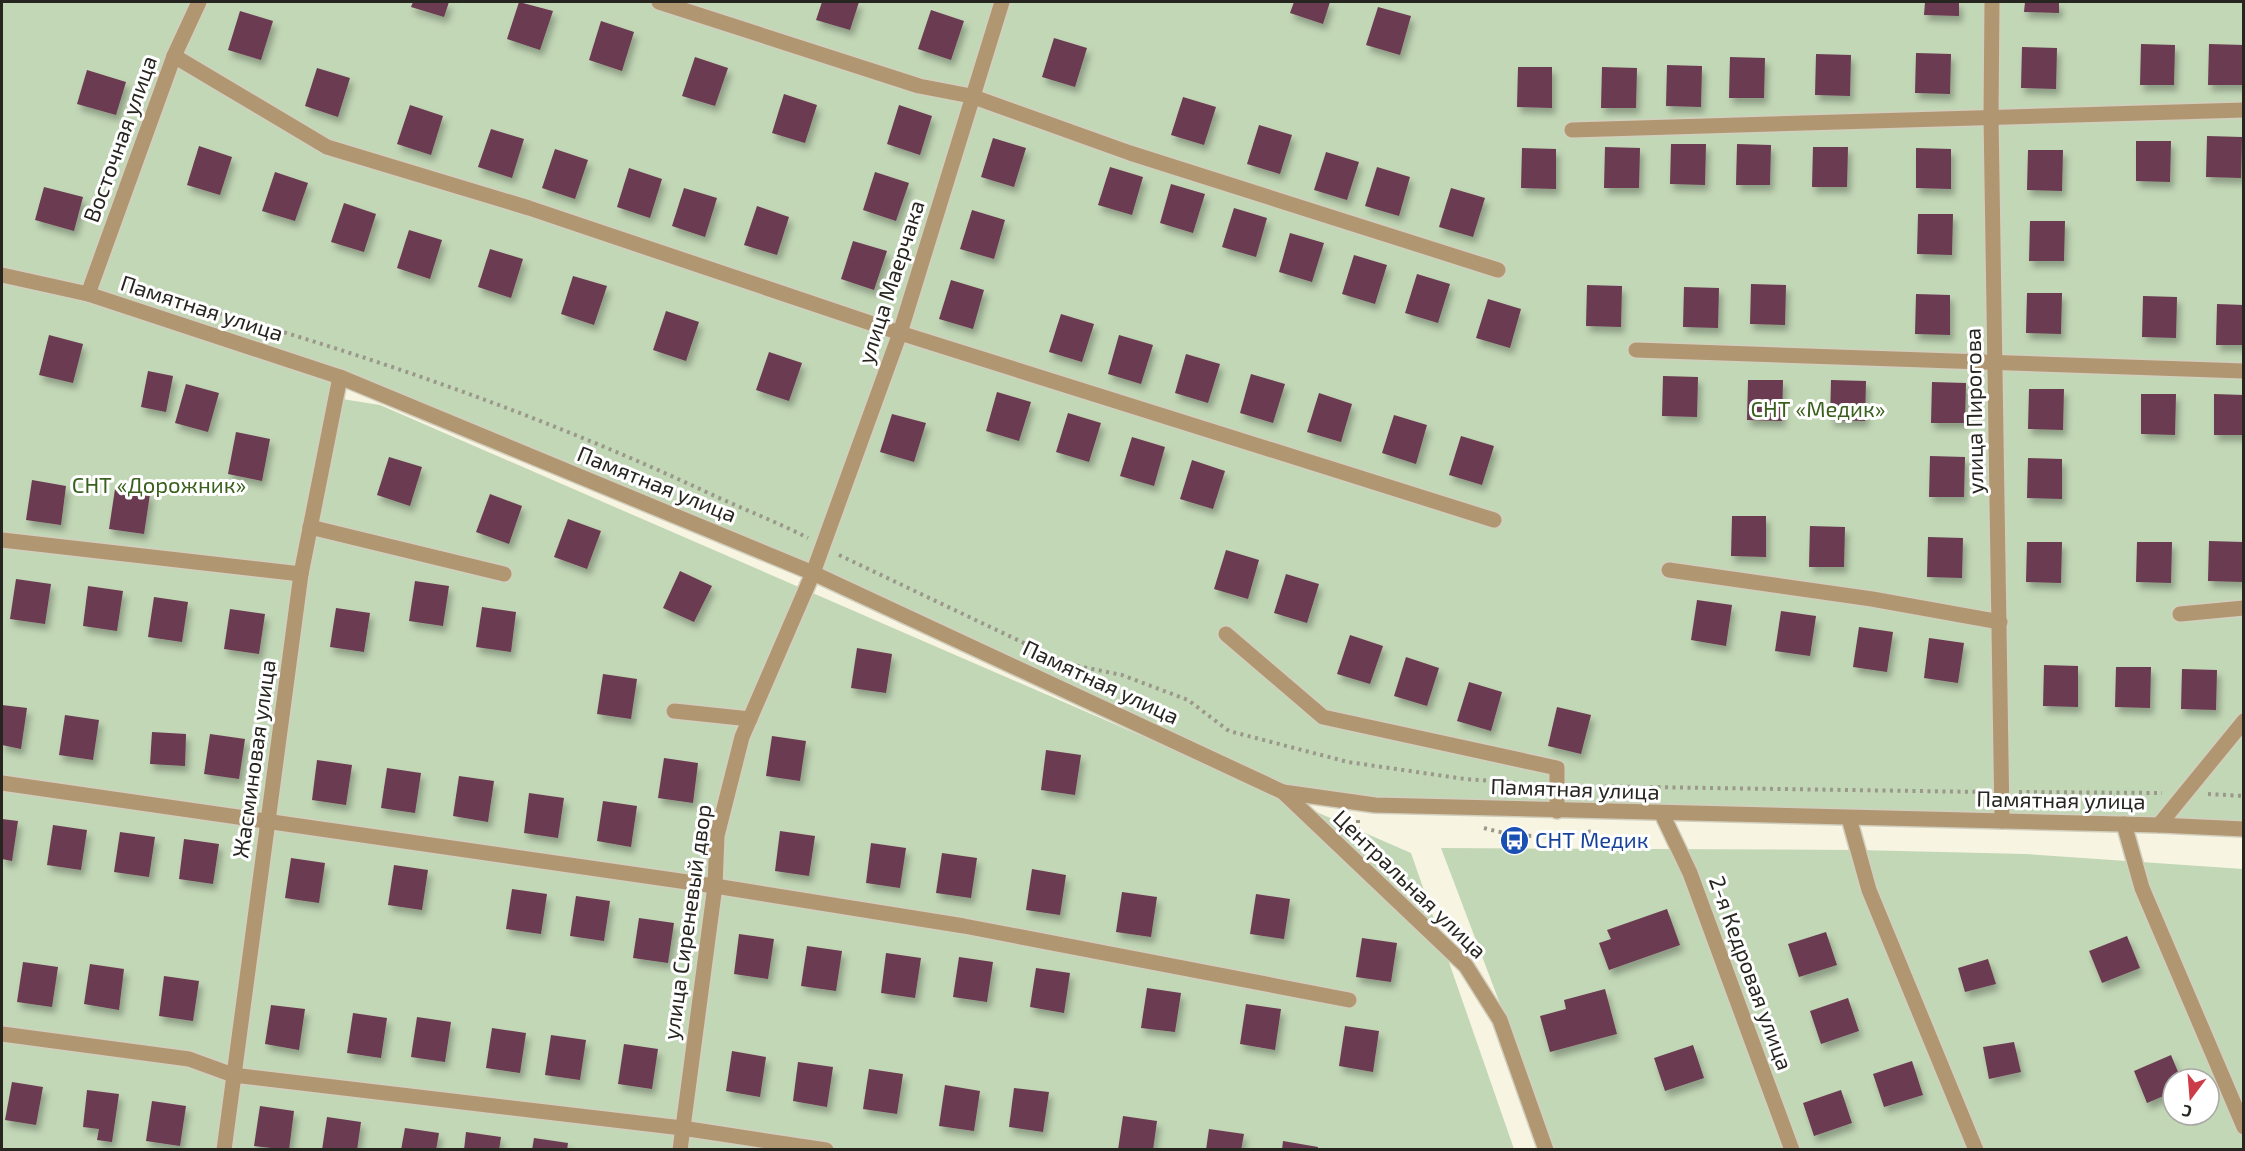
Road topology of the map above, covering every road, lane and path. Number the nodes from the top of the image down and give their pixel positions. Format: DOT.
graph roads {
  1 [pos="200,2"];
  2 [pos="659,2"];
  3 [pos="1002,2"];
  4 [pos="1992,2"];
  5 [pos="174,56"];
  6 [pos="971,96"];
  7 [pos="2244,110"];
  8 [pos="1991,116"];
  9 [pos="1572,130"];
  10 [pos="1498,270"];
  11 [pos="2,275"];
  12 [pos="88,294"];
  13 [pos="172,299"];
  14 [pos="900,333"];
  15 [pos="1636,350"];
  16 [pos="1996,363"];
  17 [pos="2244,371"];
  18 [pos="340,377"];
  19 [pos="1494,520"];
  20 [pos="310,527"];
  21 [pos="2,540"];
  22 [pos="811,540"];
  23 [pos="830,550"];
  24 [pos="1670,570"];
  25 [pos="813,573"];
  26 [pos="301,574"];
  27 [pos="504,574"];
  28 [pos="2244,608"];
  29 [pos="2180,614"];
  30 [pos="2000,622"];
  31 [pos="1226,634"];
  32 [pos="674,711"];
  33 [pos="750,719"];
  34 [pos="2244,721"];
  35 [pos="2,783"];
  36 [pos="1539,785"];
  37 [pos="1572,786"];
  38 [pos="1283,792"];
  39 [pos="1988,792"];
  40 [pos="2010,792"];
  41 [pos="2165,793"];
  42 [pos="2199,794"];
  43 [pos="2244,796"];
  44 [pos="1557,811"];
  45 [pos="1662,814"];
  46 [pos="1849,818"];
  47 [pos="269,820"];
  48 [pos="2002,821"];
  49 [pos="2124,824"];
  50 [pos="2159,825"];
  51 [pos="2244,829"];
  52 [pos="715,886"];
  53 [pos="1349,1000"];
  54 [pos="2,1034"];
  55 [pos="233,1075"];
  56 [pos="2244,1127"];
  57 [pos="682,1128"];
  58 [pos="224,1149"];
  59 [pos="680,1149"];
  60 [pos="826,1149"];
  61 [pos="1546,1149"];
  62 [pos="1792,1149"];
  63 [pos="1976,1149"];
  1 -- 5 [label="street, Восточная улица"];
  2 -- 6 [label="street"];
  3 -- 6 [label="street, улица Маерчака"];
  4 -- 8 [label="street, улица Пирогова"];
  5 -- 12 [label="street, Восточная улица"];
  5 -- 14 [label="street"];
  6 -- 10 [label="street"];
  6 -- 14 [label="street, улица Маерчака"];
  7 -- 8 [label="street"];
  8 -- 9 [label="street"];
  8 -- 16 [label="street, улица Пирогова"];
  11 -- 12 [label="street, Памятная улица"];
  12 -- 18 [label="street, Памятная улица"];
  13 -- 22 [label="path"];
  14 -- 19 [label="street"];
  14 -- 25 [label="street, улица Маерчака"];
  15 -- 16 [label="street"];
  16 -- 17 [label="street"];
  16 -- 30 [label="street, улица Пирогова"];
  18 -- 20 [label="street, Жасминовая улица"];
  18 -- 25 [label="street, Памятная улица"];
  20 -- 26 [label="street, Жасминовая улица"];
  20 -- 27 [label="street"];
  21 -- 26 [label="street"];
  23 -- 36 [label="path"];
  24 -- 30 [label="street"];
  25 -- 33 [label="street, улица Сиреневый двор"];
  25 -- 38 [label="street, Памятная улица"];
  26 -- 47 [label="street, Жасминовая улица"];
  28 -- 29 [label="street"];
  30 -- 48 [label="street, улица Пирогова"];
  31 -- 44 [label="street"];
  32 -- 33 [label="street"];
  33 -- 52 [label="street, улица Сиреневый двор"];
  34 -- 50 [label="street"];
  35 -- 47 [label="street"];
  37 -- 39 [label="path"];
  38 -- 44 [label="street, Памятная улица"];
  38 -- 61 [label="street, Центральная улица"];
  40 -- 41 [label="path"];
  42 -- 43 [label="path"];
  44 -- 45 [label="street, Памятная улица"];
  45 -- 46 [label="street, Памятная улица"];
  45 -- 62 [label="street, 2-я Кедровая улица"];
  46 -- 48 [label="street, Памятная улица"];
  46 -- 63 [label="street"];
  47 -- 52 [label="street"];
  47 -- 55 [label="street, Жасминовая улица"];
  48 -- 49 [label="street, Памятная улица"];
  49 -- 50 [label="street, Памятная улица"];
  49 -- 56 [label="street"];
  50 -- 51 [label="street, Памятная улица"];
  52 -- 53 [label="street"];
  52 -- 57 [label="street, улица Сиреневый двор"];
  54 -- 55 [label="street"];
  55 -- 57 [label="street"];
  55 -- 58 [label="street, Жасминовая улица"];
  57 -- 59 [label="street, улица Сиреневый двор"];
  57 -- 60 [label="street"];
}
